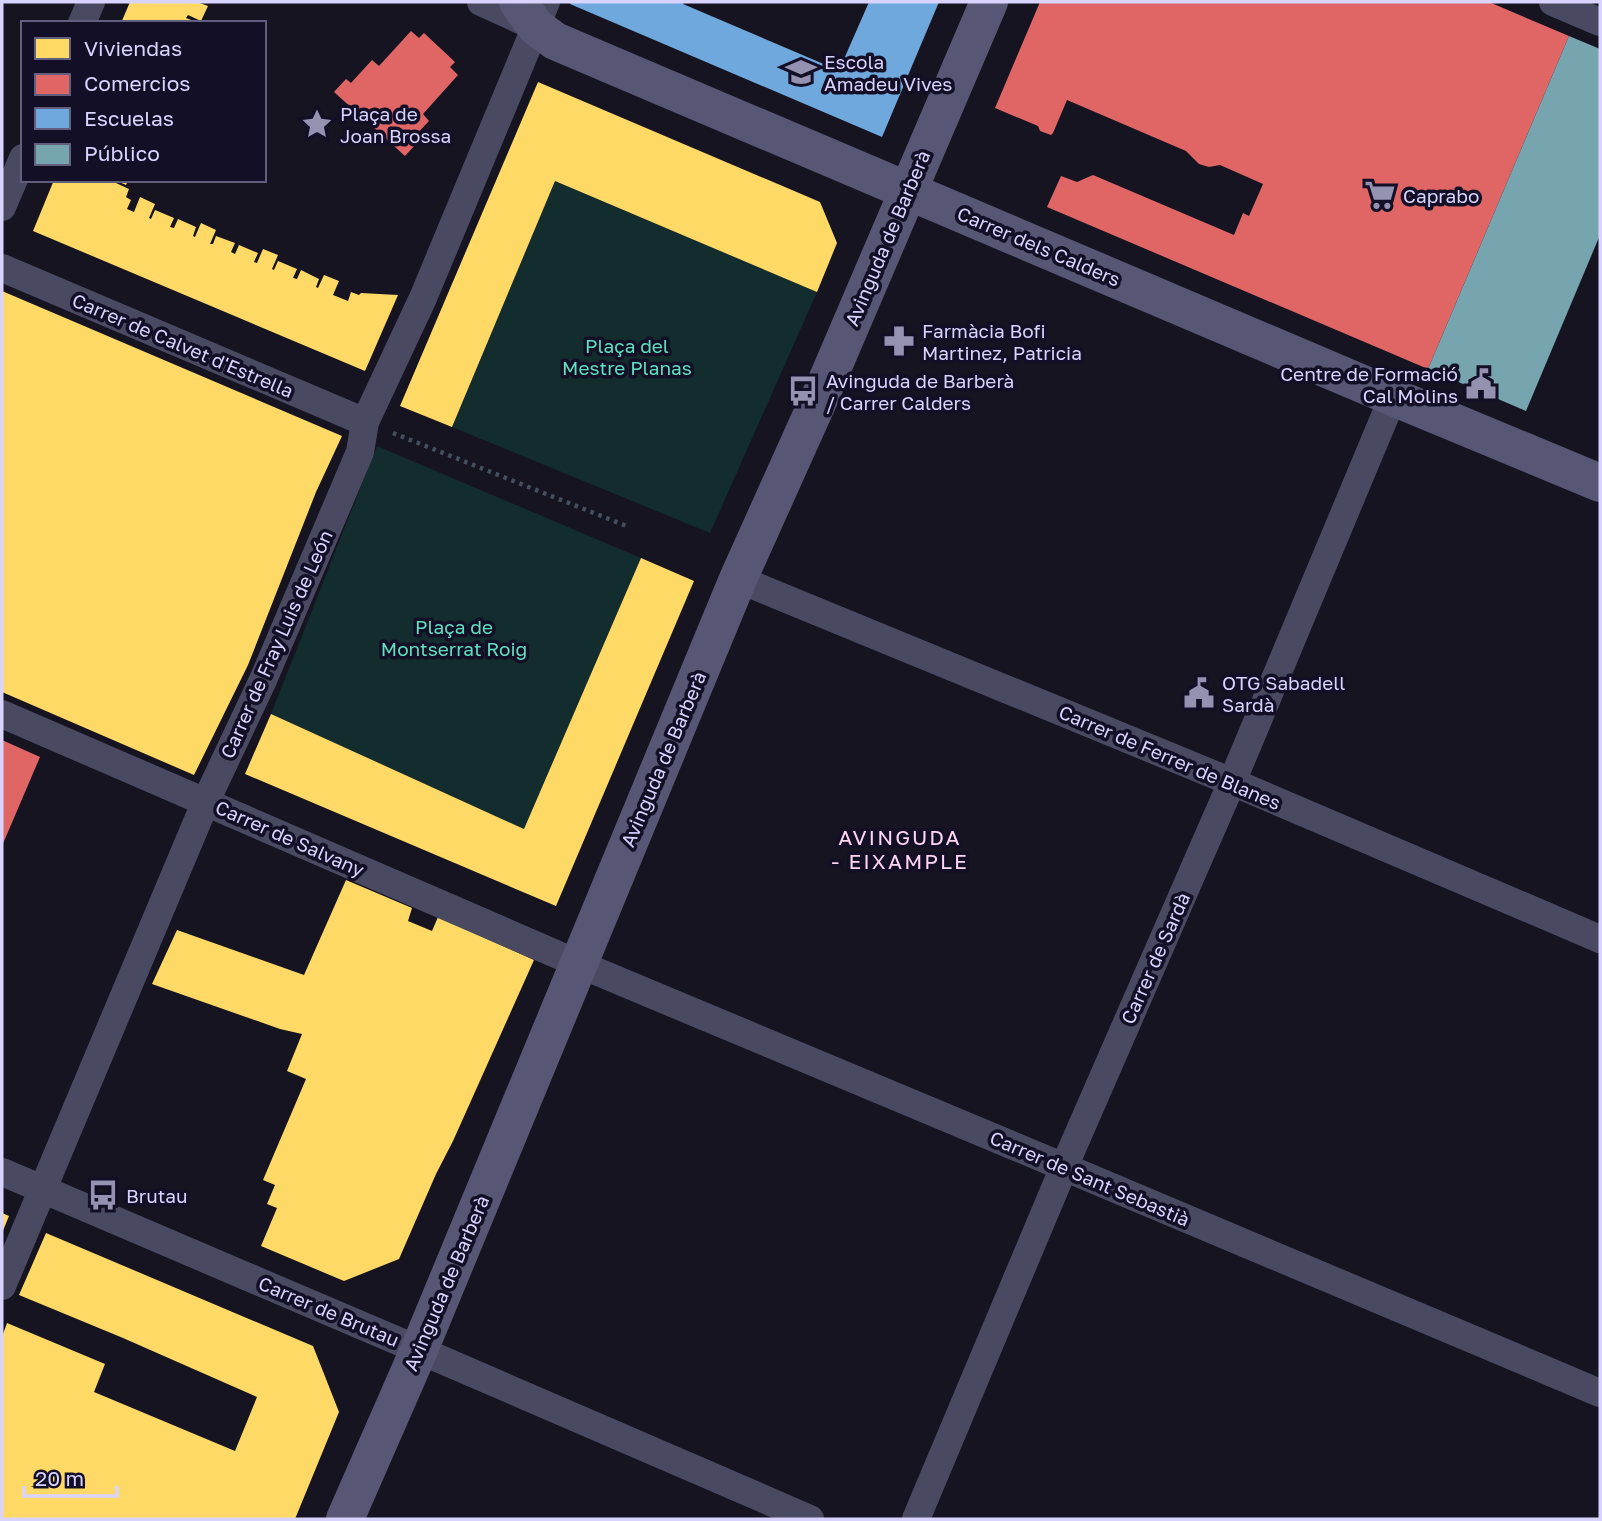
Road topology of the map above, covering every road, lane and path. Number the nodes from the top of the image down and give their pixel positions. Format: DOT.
graph roads {
  1 [pos="91,2"];
  2 [pos="481,2"];
  3 [pos="989,2"];
  4 [pos="1554,2"];
  5 [pos="533,10"];
  6 [pos="83,21"];
  7 [pos="1600,22"];
  8 [pos="21,163"];
  9 [pos="908,191"];
  10 [pos="2,207"];
  11 [pos="2,268"];
  12 [pos="1393,397"];
  13 [pos="365,422"];
  14 [pos="1600,484"];
  15 [pos="629,527"];
  16 [pos="738,579"];
  17 [pos="2,714"];
  18 [pos="1232,782"];
  19 [pos="206,801"];
  20 [pos="1600,939"];
  21 [pos="579,964"];
  22 [pos="1064,1167"];
  23 [pos="2,1172"];
  24 [pos="43,1190"];
  25 [pos="2,1286"];
  26 [pos="419,1350"];
  27 [pos="1600,1393"];
  28 [pos="345,1519"];
  29 [pos="810,1519"];
  30 [pos="916,1519"];
  1 -- 6 [label="street"];
  2 -- 5 [label="street, Carrer dels Calders"];
  3 -- 9 [label="street, Avinguda de Barberà"];
  4 -- 7 [label="street"];
  5 -- 9 [label="street, Carrer dels Calders"];
  5 -- 13 [label="street, Carrer de Fray Luis de León"];
  8 -- 10 [label="street"];
  9 -- 12 [label="street, Carrer dels Calders"];
  9 -- 16 [label="street, Avinguda de Barberà"];
  11 -- 13 [label="street, Carrer de Calvet d'Estrella"];
  12 -- 14 [label="street, Carrer dels Calders"];
  12 -- 18 [label="street, Carrer de Sardà"];
  13 -- 15 [label="path"];
  13 -- 19 [label="street, Carrer de Fray Luis de León"];
  16 -- 18 [label="street, Carrer de Ferrer de Blanes"];
  16 -- 21 [label="street, Avinguda de Barberà"];
  17 -- 19 [label="street, Carrer de Salvany"];
  18 -- 20 [label="street, Carrer de Ferrer de Blanes"];
  18 -- 22 [label="street, Carrer de Sardà"];
  19 -- 21 [label="street, Carrer de Salvany"];
  19 -- 24 [label="street, Carrer de Fray Luis de León"];
  21 -- 22 [label="street, Carrer de Sant Sebastià"];
  21 -- 26 [label="street, Avinguda de Barberà"];
  22 -- 27 [label="street, Carrer de Sant Sebastià"];
  22 -- 30 [label="street, Carrer de Sardà"];
  23 -- 24 [label="street, Carrer de Brutau"];
  24 -- 25 [label="street, Carrer de Fray Luis de León"];
  24 -- 26 [label="street, Carrer de Brutau"];
  26 -- 28 [label="street, Avinguda de Barberà"];
  26 -- 29 [label="street, Carrer de Brutau"];
}
